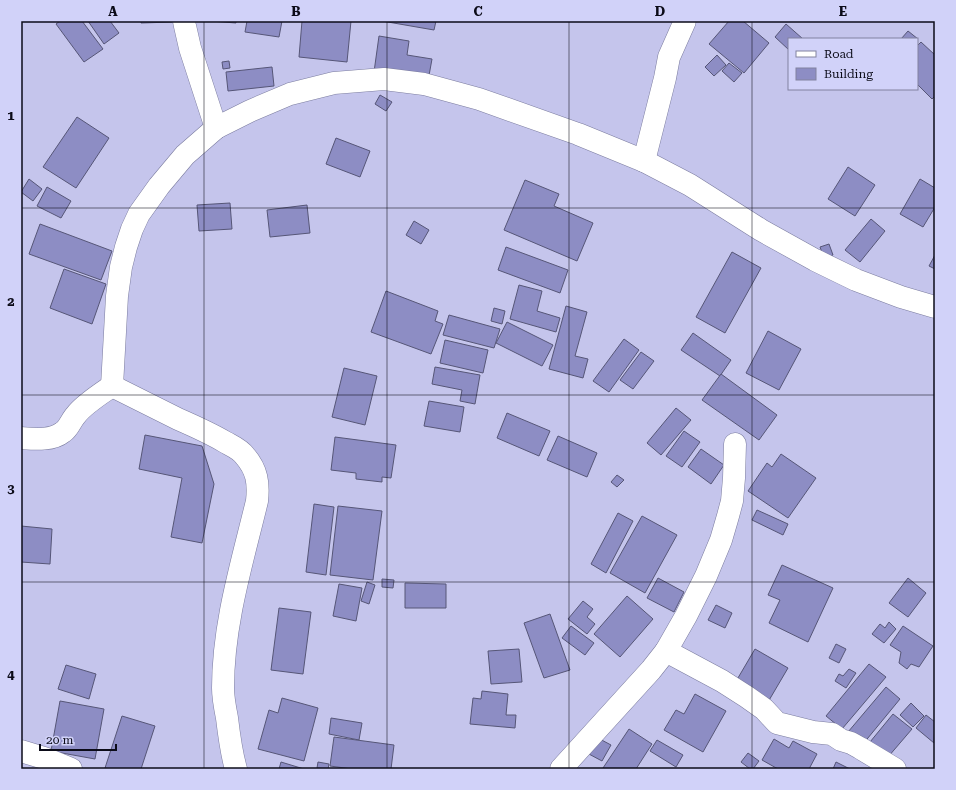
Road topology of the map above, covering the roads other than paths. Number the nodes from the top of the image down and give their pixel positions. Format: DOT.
graph roads {
  1 [pos="184,21"];
  2 [pos="685,21"];
  3 [pos="216,128"];
  4 [pos="644,161"];
  5 [pos="935,307"];
  6 [pos="112,386"];
  7 [pos="21,438"];
  8 [pos="735,444"];
  9 [pos="666,651"];
  10 [pos="21,751"];
  11 [pos="71,769"];
  12 [pos="236,769"];
  13 [pos="561,769"];
  14 [pos="895,769"];
  1 -- 3 [label="street"];
  2 -- 4 [label="street"];
  3 -- 4 [label="street"];
  3 -- 6 [label="street"];
  4 -- 5 [label="street"];
  6 -- 7 [label="street"];
  6 -- 12 [label="street"];
  8 -- 9 [label="street"];
  9 -- 13 [label="street"];
  9 -- 14 [label="street"];
  10 -- 11 [label="street"];
}
